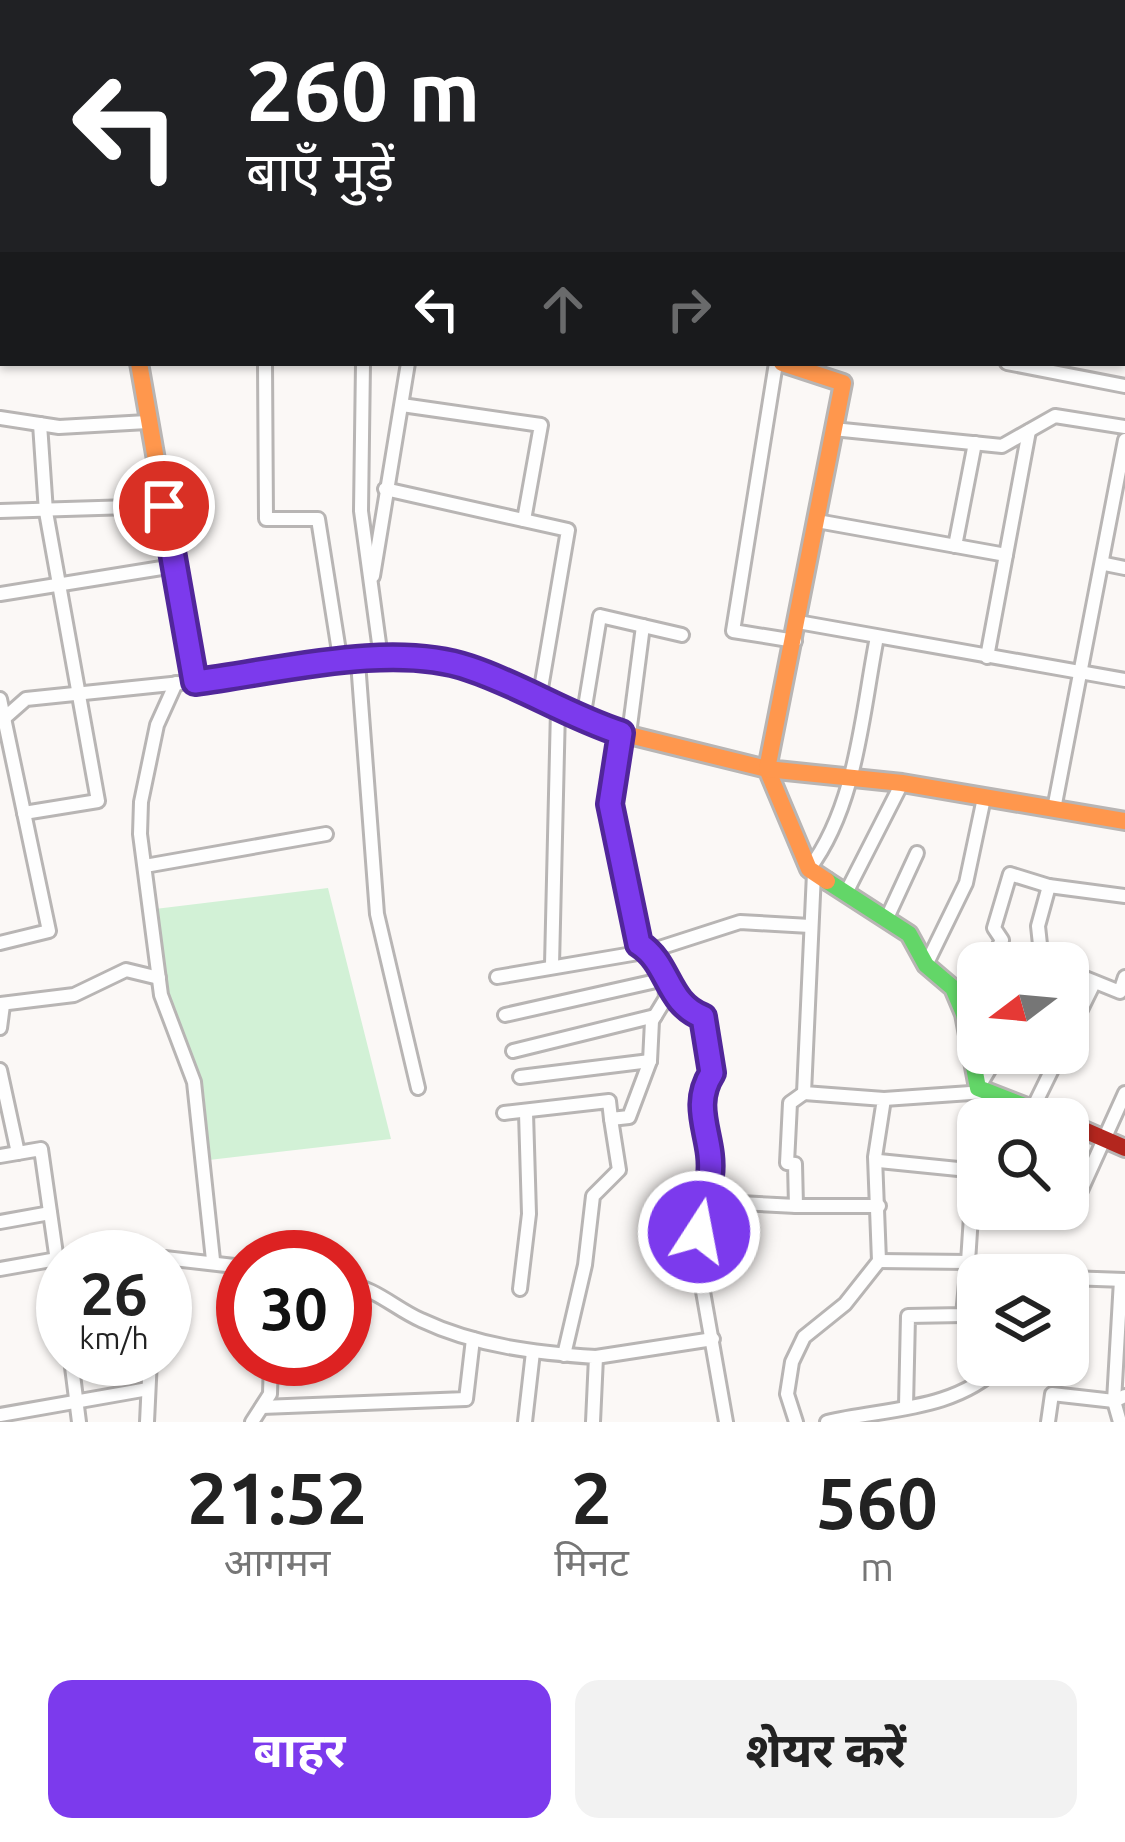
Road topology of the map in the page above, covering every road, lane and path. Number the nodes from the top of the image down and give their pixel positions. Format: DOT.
graph roads {
  1 [pos="139,366"];
  2 [pos="265,366"];
  3 [pos="363,366"];
  4 [pos="408,366"];
  5 [pos="778,366"];
  6 [pos="789,366"];
  7 [pos="1022,366"];
  8 [pos="1125,386"];
  9 [pos="402,405"];
  10 [pos="0,418"];
  11 [pos="148,422"];
  12 [pos="40,424"];
  13 [pos="1125,427"];
  14 [pos="833,429"];
  15 [pos="1029,431"];
  16 [pos="1125,440"];
  17 [pos="975,443"];
  18 [pos="385,489"];
  19 [pos="164,506"];
  20 [pos="0,511"];
  21 [pos="46,512"];
  22 [pos="524,520"];
  23 [pos="817,521"];
  24 [pos="955,546"];
  25 [pos="1006,555"];
  26 [pos="1105,563"];
  27 [pos="174,566"];
  28 [pos="1125,568"];
  29 [pos="58,582"];
  30 [pos="0,594"];
  31 [pos="371,595"];
  32 [pos="644,626"];
  33 [pos="796,632"];
  34 [pos="682,635"];
  35 [pos="877,637"];
  36 [pos="987,657"];
  37 [pos="382,658"];
  38 [pos="350,663"];
  39 [pos="1083,675"];
  40 [pos="1125,680"];
  41 [pos="195,682"];
  42 [pos="176,683"];
  43 [pos="81,694"];
  44 [pos="0,699"];
  45 [pos="538,700"];
  46 [pos="558,709"];
  47 [pos="2,720"];
  48 [pos="583,721"];
  49 [pos="625,733"];
  50 [pos="767,769"];
  51 [pos="849,776"];
  52 [pos="902,783"];
  53 [pos="984,798"];
  54 [pos="1054,809"];
  55 [pos="24,813"];
  56 [pos="1125,821"];
  57 [pos="326,834"];
  58 [pos="917,853"];
  59 [pos="146,866"];
  60 [pos="812,871"];
  61 [pos="1049,886"];
  62 [pos="848,889"];
  63 [pos="1125,896"];
  64 [pos="887,918"];
  65 [pos="810,926"];
  66 [pos="1001,942"];
  67 [pos="1041,942"];
  68 [pos="0,943"];
  69 [pos="650,951"];
  70 [pos="552,965"];
  71 [pos="926,965"];
  72 [pos="497,977"];
  73 [pos="1125,977"];
  74 [pos="159,978"];
  75 [pos="665,980"];
  76 [pos="1089,980"];
  77 [pos="1094,983"];
  78 [pos="1089,993"];
  79 [pos="957,997"];
  80 [pos="2,1005"];
  81 [pos="505,1015"];
  82 [pos="655,1016"];
  83 [pos="0,1028"];
  84 [pos="513,1051"];
  85 [pos="650,1061"];
  86 [pos="0,1070"];
  87 [pos="977,1074"];
  88 [pos="989,1074"];
  89 [pos="520,1077"];
  90 [pos="418,1088"];
  91 [pos="981,1090"];
  92 [pos="804,1093"];
  93 [pos="1125,1093"];
  94 [pos="1004,1098"];
  95 [pos="884,1099"];
  96 [pos="504,1113"];
  97 [pos="526,1113"];
  98 [pos="611,1119"];
  99 [pos="1089,1135"];
  100 [pos="1102,1142"];
  101 [pos="1125,1148"];
  102 [pos="18,1153"];
  103 [pos="0,1156"];
  104 [pos="879,1160"];
  105 [pos="957,1168"];
  106 [pos="1089,1172"];
  107 [pos="700,1201"];
  108 [pos="796,1206"];
  109 [pos="879,1206"];
  110 [pos="50,1213"];
  111 [pos="0,1222"];
  112 [pos="53,1230"];
  113 [pos="192,1259"];
  114 [pos="213,1260"];
  115 [pos="216,1261"];
  116 [pos="879,1261"];
  117 [pos="36,1263"];
  118 [pos="957,1266"];
  119 [pos="0,1269"];
  120 [pos="1089,1279"];
  121 [pos="1123,1280"];
  122 [pos="520,1289"];
  123 [pos="372,1291"];
  124 [pos="957,1315"];
  125 [pos="713,1339"];
  126 [pos="472,1340"];
  127 [pos="532,1352"];
  128 [pos="565,1354"];
  129 [pos="596,1357"];
  130 [pos="74,1386"];
  131 [pos="148,1386"];
  132 [pos="270,1386"];
  133 [pos="976,1386"];
  134 [pos="148,1389"];
  135 [pos="1119,1398"];
  136 [pos="76,1401"];
  137 [pos="906,1406"];
  138 [pos="262,1407"];
  139 [pos="0,1415"];
  140 [pos="888,1417"];
  141 [pos="79,1422"];
  142 [pos="147,1422"];
  143 [pos="252,1422"];
  144 [pos="525,1422"];
  145 [pos="593,1422"];
  146 [pos="726,1422"];
  147 [pos="796,1422"];
  148 [pos="827,1422"];
  149 [pos="1048,1422"];
  150 [pos="1120,1422"];
  1 -- 11 [label="street"];
  2 -- 38 [label="street"];
  3 -- 31 [label="street"];
  4 -- 9 [label="street"];
  5 -- 33 [label="street"];
  6 -- 14 [label="street"];
  7 -- 8 [label="street"];
  9 -- 18 [label="street"];
  9 -- 22 [label="street"];
  10 -- 12 [label="street"];
  11 -- 12 [label="street"];
  11 -- 19 [label="street"];
  12 -- 21 [label="street"];
  13 -- 15 [label="street"];
  14 -- 17 [label="street"];
  14 -- 23 [label="street"];
  15 -- 17 [label="street"];
  15 -- 25 [label="street"];
  16 -- 26 [label="street"];
  17 -- 24 [label="street"];
  18 -- 22 [label="street"];
  18 -- 31 [label="street"];
  19 -- 21 [label="street"];
  19 -- 27 [label="street"];
  20 -- 21 [label="street"];
  21 -- 29 [label="street"];
  22 -- 45 [label="street"];
  23 -- 24 [label="street"];
  23 -- 33 [label="street"];
  24 -- 25 [label="street"];
  25 -- 36 [label="street"];
  26 -- 28 [label="street"];
  26 -- 39 [label="street"];
  27 -- 29 [label="street"];
  27 -- 41 [label="street"];
  29 -- 30 [label="street"];
  29 -- 43 [label="street"];
  31 -- 37 [label="street"];
  32 -- 34 [label="street"];
  32 -- 48 [label="street"];
  32 -- 49 [label="street"];
  33 -- 35 [label="street"];
  33 -- 50 [label="street"];
  35 -- 36 [label="street"];
  35 -- 51 [label="street"];
  36 -- 39 [label="street"];
  37 -- 38 [label="street"];
  37 -- 45 [label="street"];
  38 -- 41 [label="street"];
  38 -- 90 [label="street"];
  39 -- 40 [label="street"];
  39 -- 54 [label="street"];
  41 -- 42 [label="street"];
  42 -- 43 [label="street"];
  42 -- 59 [label="street"];
  43 -- 47 [label="street"];
  43 -- 55 [label="street"];
  44 -- 47 [label="street"];
  45 -- 46 [label="street"];
  46 -- 48 [label="street"];
  46 -- 70 [label="street"];
  47 -- 55 [label="street"];
  48 -- 49 [label="street"];
  49 -- 50 [label="street"];
  49 -- 69 [label="street"];
  50 -- 51 [label="street"];
  50 -- 60 [label="street"];
  51 -- 52 [label="street"];
  51 -- 60 [label="street"];
  52 -- 53 [label="street"];
  52 -- 62 [label="street"];
  53 -- 54 [label="street"];
  53 -- 71 [label="street"];
  54 -- 56 [label="street"];
  55 -- 68 [label="street"];
  57 -- 59 [label="street"];
  58 -- 64 [label="street"];
  59 -- 74 [label="street"];
  60 -- 62 [label="street"];
  60 -- 65 [label="street"];
  61 -- 63 [label="street"];
  61 -- 66 [label="street"];
  61 -- 67 [label="street"];
  62 -- 64 [label="street"];
  64 -- 71 [label="street"];
  65 -- 69 [label="street"];
  65 -- 92 [label="street"];
  69 -- 70 [label="street"];
  69 -- 75 [label="street"];
  70 -- 72 [label="street"];
  71 -- 79 [label="street"];
  73 -- 77 [label="street"];
  74 -- 80 [label="street"];
  74 -- 114 [label="street"];
  75 -- 81 [label="street"];
  75 -- 82 [label="street"];
  75 -- 107 [label="street"];
  76 -- 77 [label="street"];
  77 -- 78 [label="street"];
  80 -- 83 [label="street"];
  82 -- 84 [label="street"];
  82 -- 85 [label="street"];
  85 -- 89 [label="street"];
  85 -- 98 [label="street"];
  86 -- 102 [label="street"];
  87 -- 91 [label="street"];
  88 -- 91 [label="street"];
  91 -- 94 [label="street"];
  91 -- 95 [label="street"];
  92 -- 95 [label="street"];
  92 -- 108 [label="street"];
  93 -- 100 [label="street"];
  95 -- 104 [label="street"];
  96 -- 97 [label="street"];
  97 -- 98 [label="street"];
  97 -- 122 [label="street"];
  98 -- 128 [label="street"];
  99 -- 100 [label="street"];
  100 -- 101 [label="street"];
  100 -- 106 [label="street"];
  102 -- 103 [label="street"];
  102 -- 110 [label="street"];
  104 -- 105 [label="street"];
  104 -- 109 [label="street"];
  107 -- 108 [label="street"];
  107 -- 125 [label="street"];
  108 -- 109 [label="street"];
  109 -- 116 [label="street"];
  110 -- 111 [label="street"];
  110 -- 112 [label="street"];
  113 -- 114 [label="street"];
  114 -- 115 [label="street"];
  116 -- 118 [label="street"];
  116 -- 147 [label="street"];
  117 -- 119 [label="street"];
  120 -- 121 [label="street"];
  121 -- 135 [label="street"];
  123 -- 126 [label="street"];
  124 -- 137 [label="street"];
  125 -- 129 [label="street"];
  125 -- 146 [label="street"];
  126 -- 127 [label="street"];
  126 -- 138 [label="street"];
  127 -- 128 [label="street"];
  127 -- 144 [label="street"];
  128 -- 129 [label="street"];
  129 -- 145 [label="street"];
  130 -- 136 [label="street"];
  131 -- 134 [label="street"];
  132 -- 138 [label="street"];
  133 -- 137 [label="street"];
  134 -- 136 [label="street"];
  134 -- 142 [label="street"];
  135 -- 149 [label="street"];
  135 -- 150 [label="street"];
  136 -- 139 [label="street"];
  136 -- 141 [label="street"];
  137 -- 140 [label="street"];
  138 -- 143 [label="street"];
  140 -- 148 [label="street"];
}
